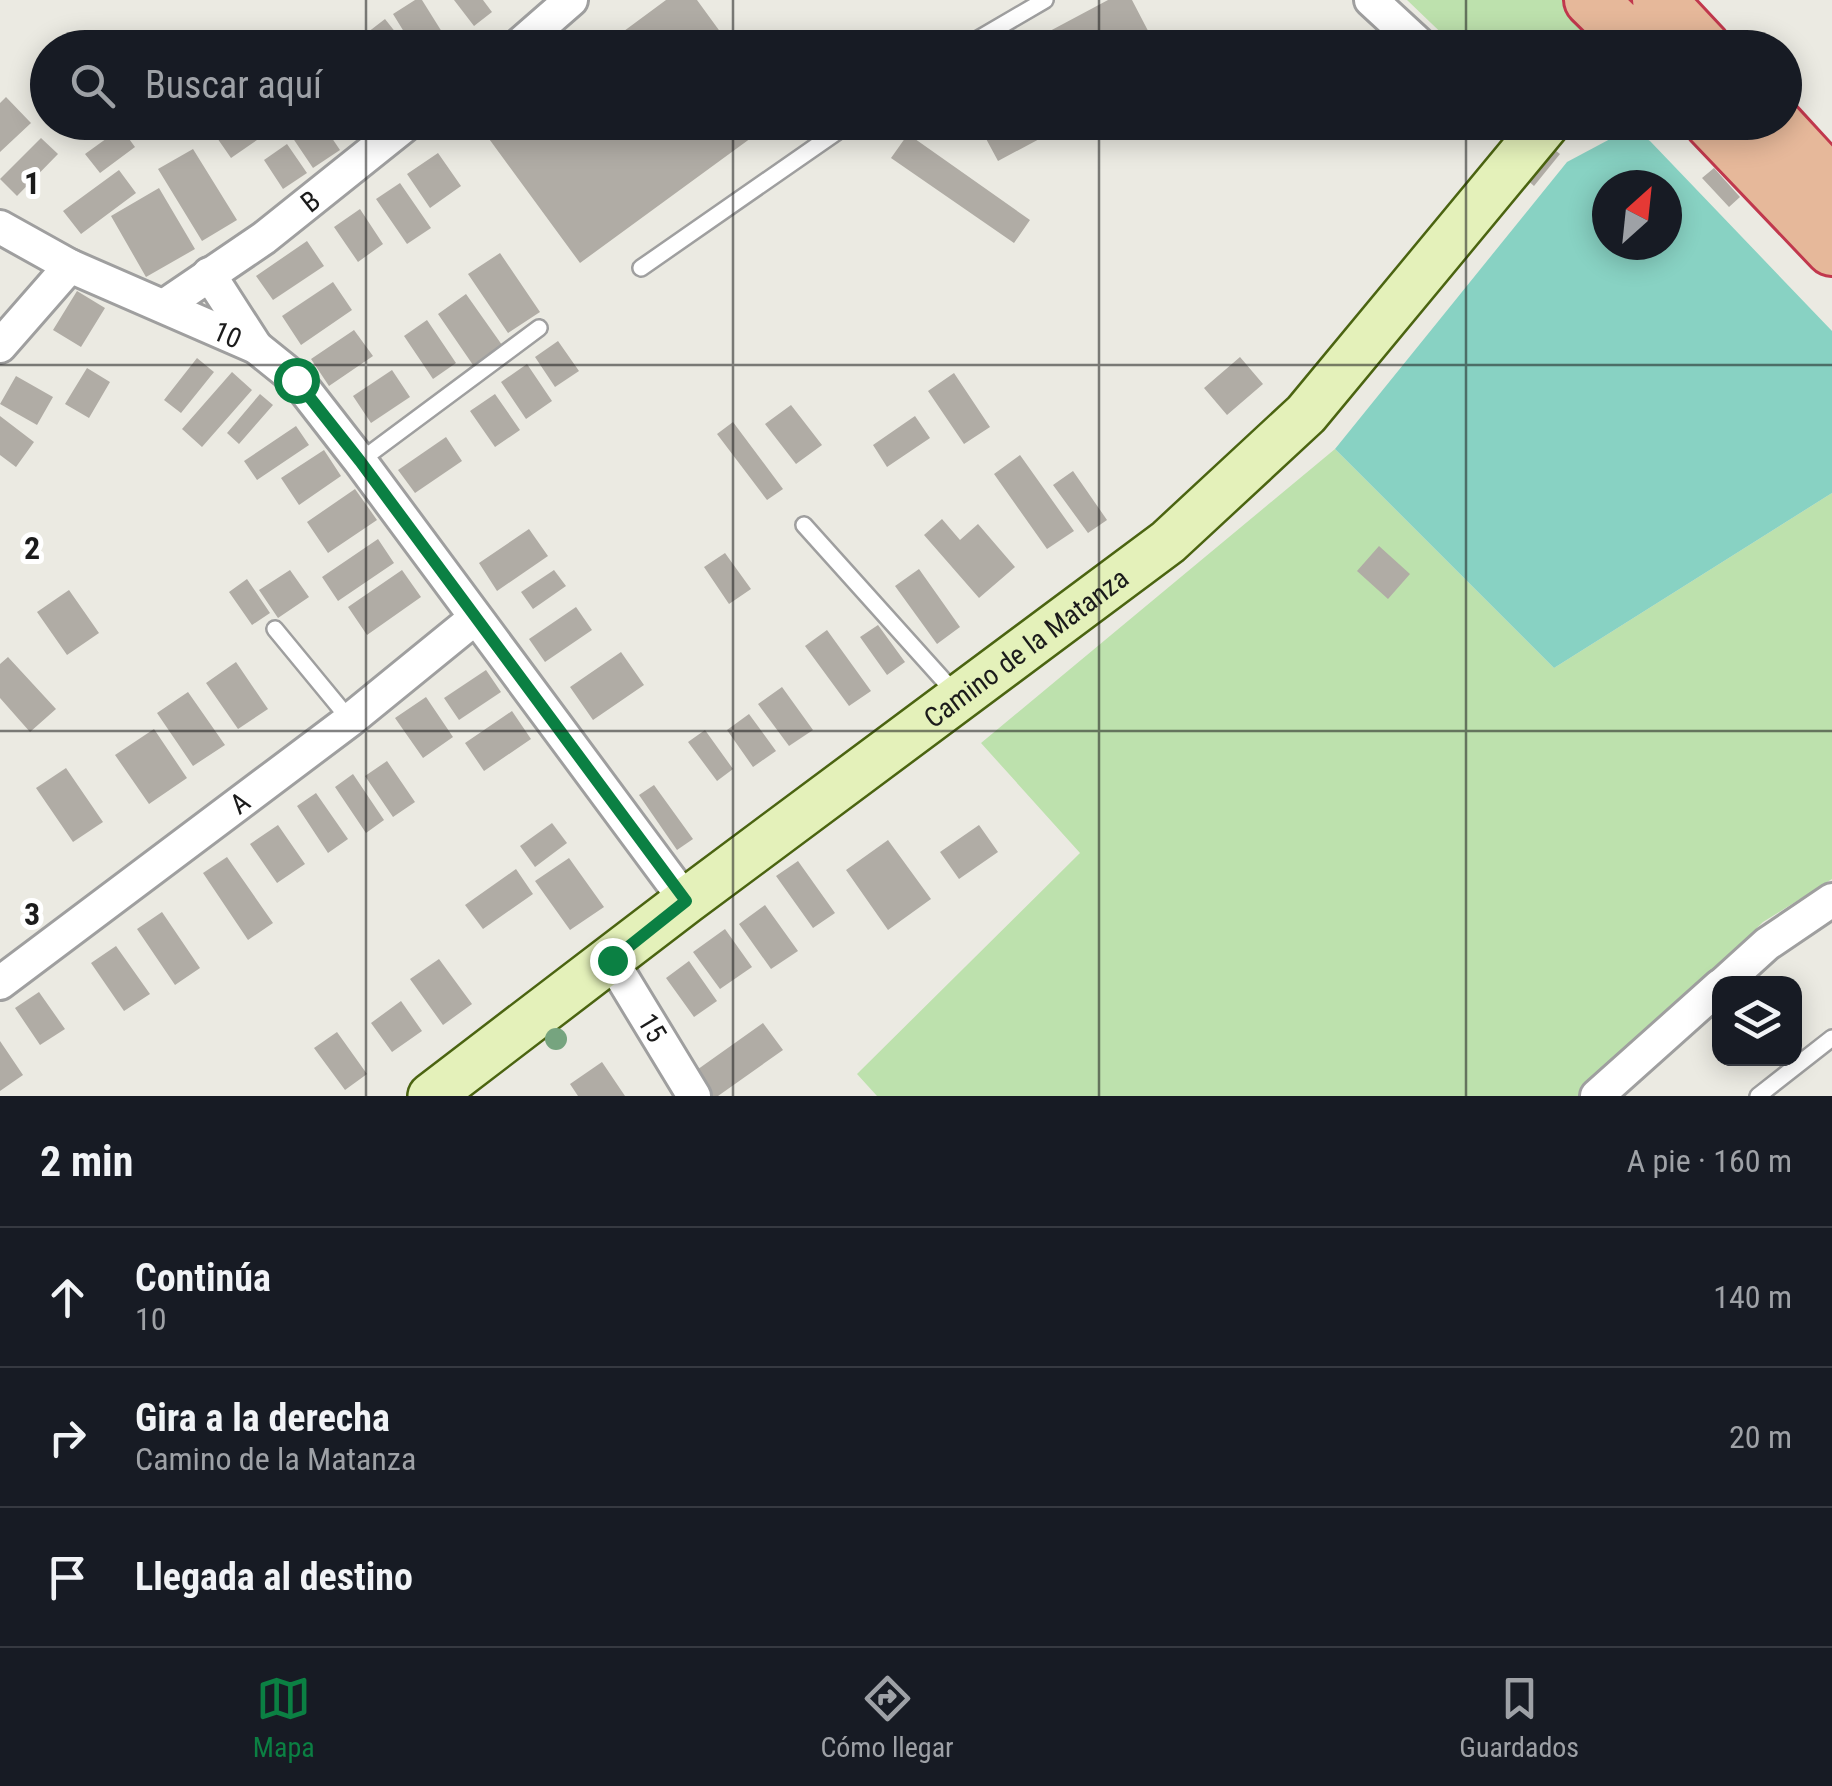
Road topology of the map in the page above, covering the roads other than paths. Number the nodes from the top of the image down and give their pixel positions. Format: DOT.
graph roads {
  1 [pos="572,0"];
  2 [pos="1045,0"];
  3 [pos="1371,0"];
  4 [pos="1624,20"];
  5 [pos="537,30"];
  6 [pos="993,30"];
  7 [pos="1404,30"];
  8 [pos="1653,30"];
  9 [pos="386,140"];
  10 [pos="826,140"];
  11 [pos="1525,140"];
  12 [pos="1728,140"];
  13 [pos="1791,140"];
  14 [pos="1832,184"];
  15 [pos="0,227"];
  16 [pos="1832,249"];
  17 [pos="70,266"];
  18 [pos="641,268"];
  19 [pos="210,274"];
  20 [pos="164,306"];
  21 [pos="538,328"];
  22 [pos="0,346"];
  23 [pos="256,347"];
  24 [pos="360,461"];
  25 [pos="804,525"];
  26 [pos="474,619"];
  27 [pos="275,629"];
  28 [pos="959,697"];
  29 [pos="350,720"];
  30 [pos="1832,900"];
  31 [pos="686,901"];
  32 [pos="612,960"];
  33 [pos="1731,976"];
  34 [pos="0,983"];
  35 [pos="1712,993"];
  36 [pos="1832,1038"];
  37 [pos="430,1096"];
  38 [pos="694,1096"];
  39 [pos="1597,1096"];
  40 [pos="1758,1096"];
  1 -- 5 [label="street"];
  2 -- 6 [label="lane"];
  3 -- 7 [label="street"];
  4 -- 8 [label="highway"];
  9 -- 19 [label="street, B"];
  10 -- 18 [label="lane"];
  11 -- 28 [label="main road, Camino de la Matanza"];
  12 -- 16 [label="highway"];
  13 -- 14 [label="highway"];
  15 -- 17 [label="street, 10"];
  17 -- 20 [label="street, 10"];
  17 -- 22 [label="street"];
  19 -- 20 [label="street, B"];
  19 -- 23 [label="street"];
  20 -- 23 [label="street, 10"];
  21 -- 24 [label="lane"];
  23 -- 24 [label="street, 10"];
  24 -- 26 [label="street, 10"];
  25 -- 28 [label="lane"];
  26 -- 29 [label="street, A"];
  26 -- 31 [label="street, 10"];
  27 -- 29 [label="lane"];
  28 -- 31 [label="main road, Camino de la Matanza"];
  29 -- 34 [label="street, A"];
  30 -- 33 [label="street"];
  31 -- 32 [label="main road, Camino de la Matanza"];
  32 -- 37 [label="main road, Camino de la Matanza"];
  32 -- 38 [label="street, 15"];
  35 -- 39 [label="street"];
  36 -- 40 [label="lane"];
}
